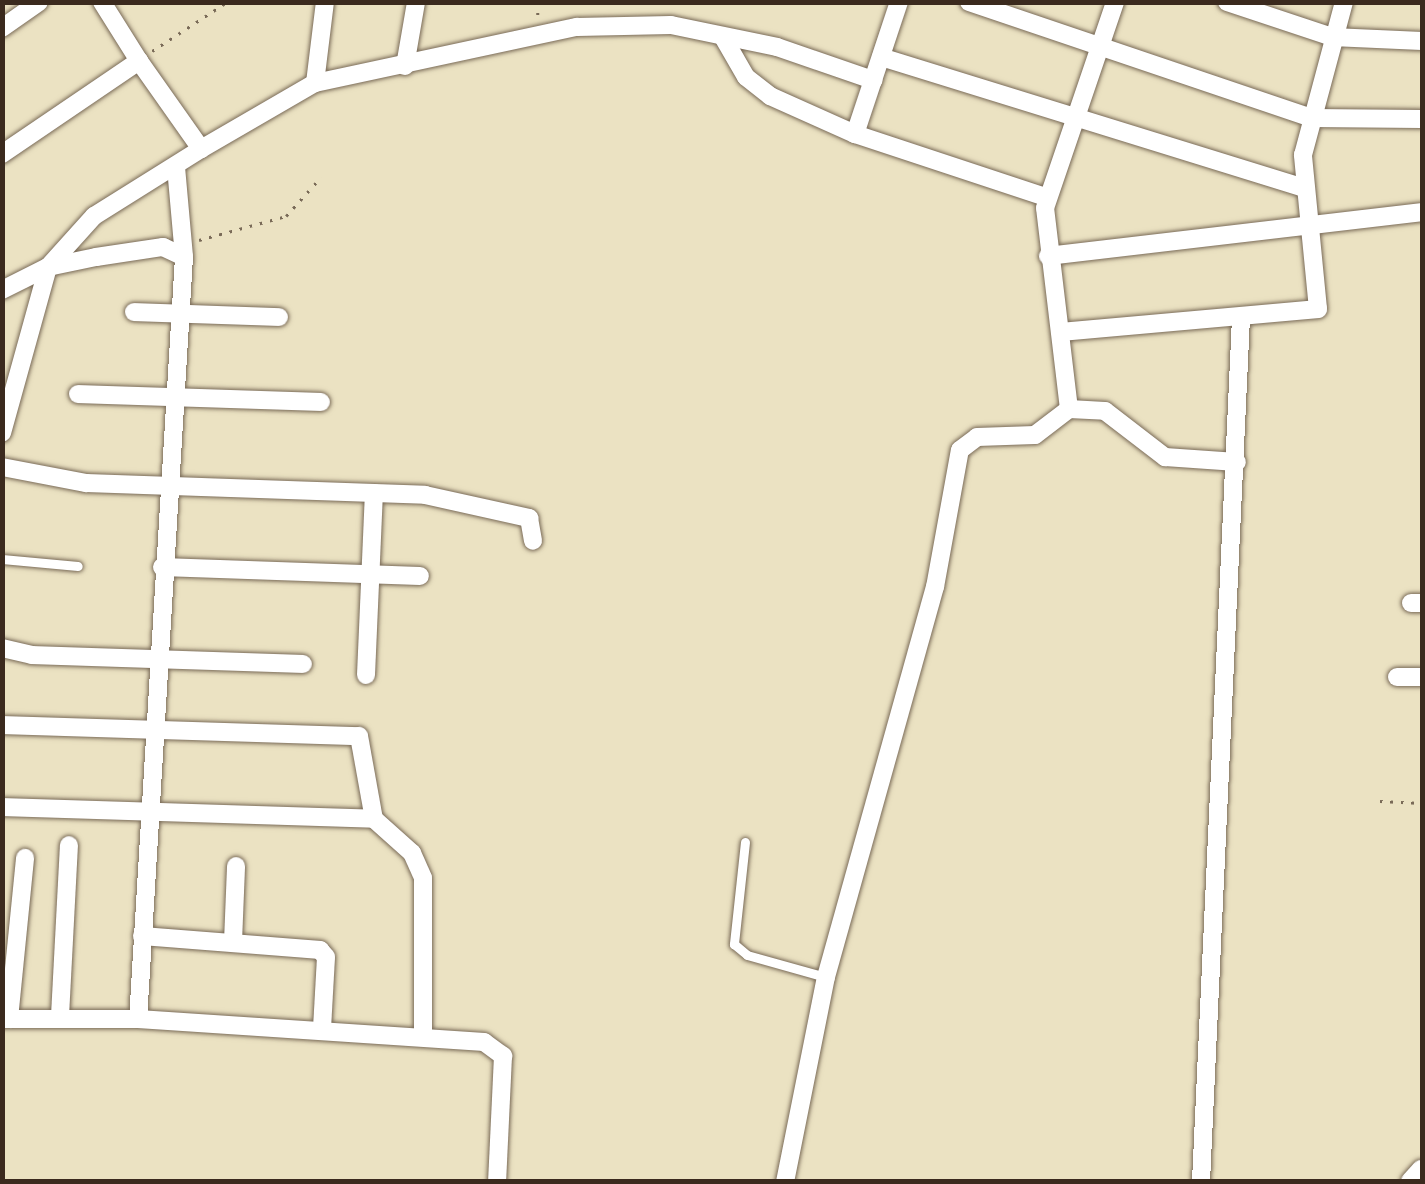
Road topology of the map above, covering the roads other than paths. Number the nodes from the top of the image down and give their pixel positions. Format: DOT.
graph roads {
  1 [pos="40,2"];
  2 [pos="102,2"];
  3 [pos="324,2"];
  4 [pos="416,2"];
  5 [pos="899,2"];
  6 [pos="969,2"];
  7 [pos="1115,2"];
  8 [pos="1227,2"];
  9 [pos="1344,2"];
  10 [pos="2,28"];
  11 [pos="1332,37"];
  12 [pos="723,38"];
  13 [pos="1422,41"];
  14 [pos="1102,46"];
  15 [pos="881,57"];
  16 [pos="139,61"];
  17 [pos="405,66"];
  18 [pos="873,80"];
  19 [pos="316,82"];
  20 [pos="1310,118"];
  21 [pos="1422,119"];
  22 [pos="1073,120"];
  23 [pos="855,134"];
  24 [pos="202,149"];
  25 [pos="2,154"];
  26 [pos="176,167"];
  27 [pos="1302,187"];
  28 [pos="1048,198"];
  29 [pos="1422,212"];
  30 [pos="1314,225"];
  31 [pos="183,250"];
  32 [pos="1048,256"];
  33 [pos="48,267"];
  34 [pos="2,290"];
  35 [pos="134,312"];
  36 [pos="176,314"];
  37 [pos="279,318"];
  38 [pos="1241,318"];
  39 [pos="1061,332"];
  40 [pos="78,394"];
  41 [pos="170,396"];
  42 [pos="320,402"];
  43 [pos="1069,409"];
  44 [pos="2,433"];
  45 [pos="1237,462"];
  46 [pos="2,467"];
  47 [pos="166,485"];
  48 [pos="374,493"];
  49 [pos="532,542"];
  50 [pos="2,559"];
  51 [pos="78,566"];
  52 [pos="162,567"];
  53 [pos="370,575"];
  54 [pos="420,576"];
  55 [pos="2,648"];
  56 [pos="158,656"];
  57 [pos="303,664"];
  58 [pos="366,675"];
  59 [pos="1397,677"];
  60 [pos="1422,677"];
  61 [pos="2,726"];
  62 [pos="153,735"];
  63 [pos="2,807"];
  64 [pos="149,812"];
  65 [pos="374,819"];
  66 [pos="745,842"];
  67 [pos="69,844"];
  68 [pos="25,858"];
  69 [pos="236,866"];
  70 [pos="142,936"];
  71 [pos="233,942"];
  72 [pos="826,977"];
  73 [pos="60,1016"];
  74 [pos="6,1019"];
  75 [pos="138,1019"];
  76 [pos="322,1028"];
  77 [pos="423,1036"];
  78 [pos="1422,1171"];
  79 [pos="497,1182"];
  80 [pos="785,1182"];
  81 [pos="1201,1182"];
  82 [pos="1412,1182"];
  1 -- 10 [label="street"];
  2 -- 16 [label="street"];
  3 -- 19 [label="street"];
  4 -- 17 [label="street"];
  5 -- 15 [label="street"];
  6 -- 14 [label="street"];
  7 -- 14 [label="street"];
  8 -- 11 [label="street"];
  9 -- 11 [label="street"];
  11 -- 13 [label="street"];
  11 -- 20 [label="street"];
  12 -- 17 [label="street"];
  12 -- 18 [label="street"];
  12 -- 23 [label="street"];
  14 -- 20 [label="street"];
  14 -- 22 [label="street"];
  15 -- 18 [label="street"];
  15 -- 22 [label="street"];
  16 -- 24 [label="street"];
  16 -- 25 [label="street"];
  17 -- 19 [label="street"];
  18 -- 23 [label="street"];
  19 -- 24 [label="street"];
  20 -- 21 [label="street"];
  20 -- 27 [label="street"];
  22 -- 27 [label="street"];
  22 -- 28 [label="street"];
  23 -- 28 [label="street"];
  24 -- 26 [label="street"];
  26 -- 31 [label="street"];
  26 -- 33 [label="street"];
  27 -- 30 [label="street"];
  28 -- 32 [label="street"];
  29 -- 30 [label="street"];
  30 -- 32 [label="street"];
  30 -- 38 [label="street"];
  31 -- 33 [label="street"];
  31 -- 36 [label="street"];
  32 -- 39 [label="street"];
  33 -- 34 [label="street"];
  33 -- 44 [label="street"];
  35 -- 36 [label="street"];
  36 -- 37 [label="street"];
  36 -- 41 [label="street"];
  38 -- 39 [label="street"];
  38 -- 45 [label="street"];
  39 -- 43 [label="street"];
  40 -- 41 [label="street"];
  41 -- 42 [label="street"];
  41 -- 47 [label="street"];
  43 -- 45 [label="street"];
  43 -- 72 [label="street"];
  45 -- 81 [label="street"];
  46 -- 47 [label="street"];
  47 -- 48 [label="street"];
  47 -- 52 [label="street"];
  48 -- 49 [label="street"];
  48 -- 53 [label="street"];
  50 -- 51 [label="lane"];
  52 -- 53 [label="street"];
  52 -- 56 [label="street"];
  53 -- 54 [label="street"];
  53 -- 58 [label="street"];
  55 -- 56 [label="street"];
  56 -- 57 [label="street"];
  56 -- 62 [label="street"];
  59 -- 60 [label="street"];
  61 -- 62 [label="street"];
  62 -- 64 [label="street"];
  62 -- 65 [label="street"];
  63 -- 64 [label="street"];
  64 -- 65 [label="street"];
  64 -- 70 [label="street"];
  65 -- 77 [label="street"];
  66 -- 72 [label="lane"];
  67 -- 73 [label="street"];
  68 -- 74 [label="street"];
  69 -- 71 [label="street"];
  70 -- 71 [label="street"];
  70 -- 75 [label="street"];
  71 -- 76 [label="street"];
  72 -- 80 [label="street"];
  73 -- 74 [label="street"];
  73 -- 75 [label="street"];
  75 -- 76 [label="street"];
  76 -- 77 [label="street"];
  77 -- 79 [label="street"];
  78 -- 82 [label="street"];
}
